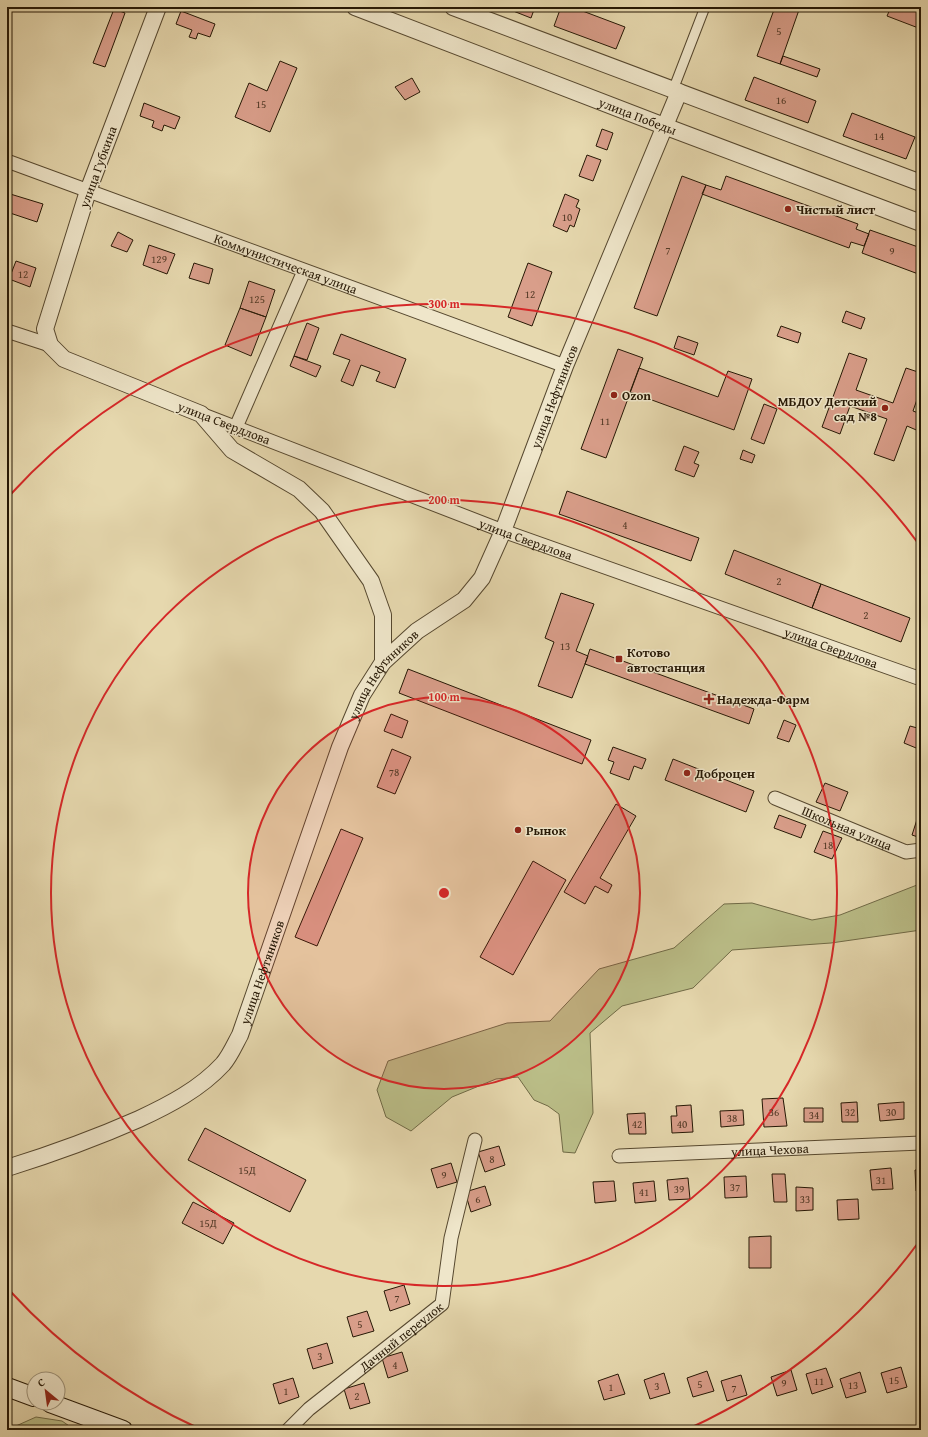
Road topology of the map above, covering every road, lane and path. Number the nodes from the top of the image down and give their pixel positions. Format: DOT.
graph roads {
  1 [pos="158,7"];
  2 [pos="355,7"];
  3 [pos="453,7"];
  4 [pos="705,7"];
  5 [pos="676,91"];
  6 [pos="664,126"];
  7 [pos="7,161"];
  8 [pos="921,183"];
  9 [pos="88,191"];
  10 [pos="921,223"];
  11 [pos="304,271"];
  12 [pos="7,331"];
  13 [pos="50,345"];
  14 [pos="565,366"];
  15 [pos="201,414"];
  16 [pos="236,427"];
  17 [pos="503,531"];
  18 [pos="383,662"];
  19 [pos="921,679"];
  20 [pos="775,798"];
  21 [pos="921,850"];
  22 [pos="475,1140"];
  23 [pos="921,1143"];
  24 [pos="618,1156"];
  25 [pos="7,1168"];
  26 [pos="7,1387"];
  27 [pos="26,1394"];
  28 [pos="66,1409"];
  29 [pos="123,1430"];
  30 [pos="288,1430"];
  1 -- 9 [label="street, улица Губкина"];
  2 -- 6 [label="street, улица Победы"];
  3 -- 5 [label="street"];
  4 -- 5 [label="street"];
  5 -- 6 [label="street, улица Нефтяников"];
  5 -- 8 [label="street"];
  6 -- 10 [label="street, улица Победы"];
  6 -- 14 [label="street, улица Нефтяников"];
  7 -- 9 [label="street, Коммунистическая улица"];
  9 -- 11 [label="street, Коммунистическая улица"];
  9 -- 13 [label="street, улица Губкина"];
  11 -- 14 [label="street, Коммунистическая улица"];
  11 -- 16 [label="street"];
  12 -- 13 [label="street, улица Свердлова"];
  13 -- 15 [label="street, улица Свердлова"];
  14 -- 17 [label="street, улица Нефтяников"];
  15 -- 16 [label="street, улица Свердлова"];
  15 -- 18 [label="street"];
  16 -- 17 [label="street, улица Свердлова"];
  17 -- 18 [label="street, улица Нефтяников"];
  17 -- 19 [label="street, улица Свердлова"];
  18 -- 25 [label="street, улица Нефтяников"];
  20 -- 21 [label="street, Школьная улица"];
  22 -- 30 [label="street, Дачный переулок"];
  23 -- 24 [label="street, улица Чехова"];
  26 -- 27 [label="main road"];
  28 -- 29 [label="main road"];
}
